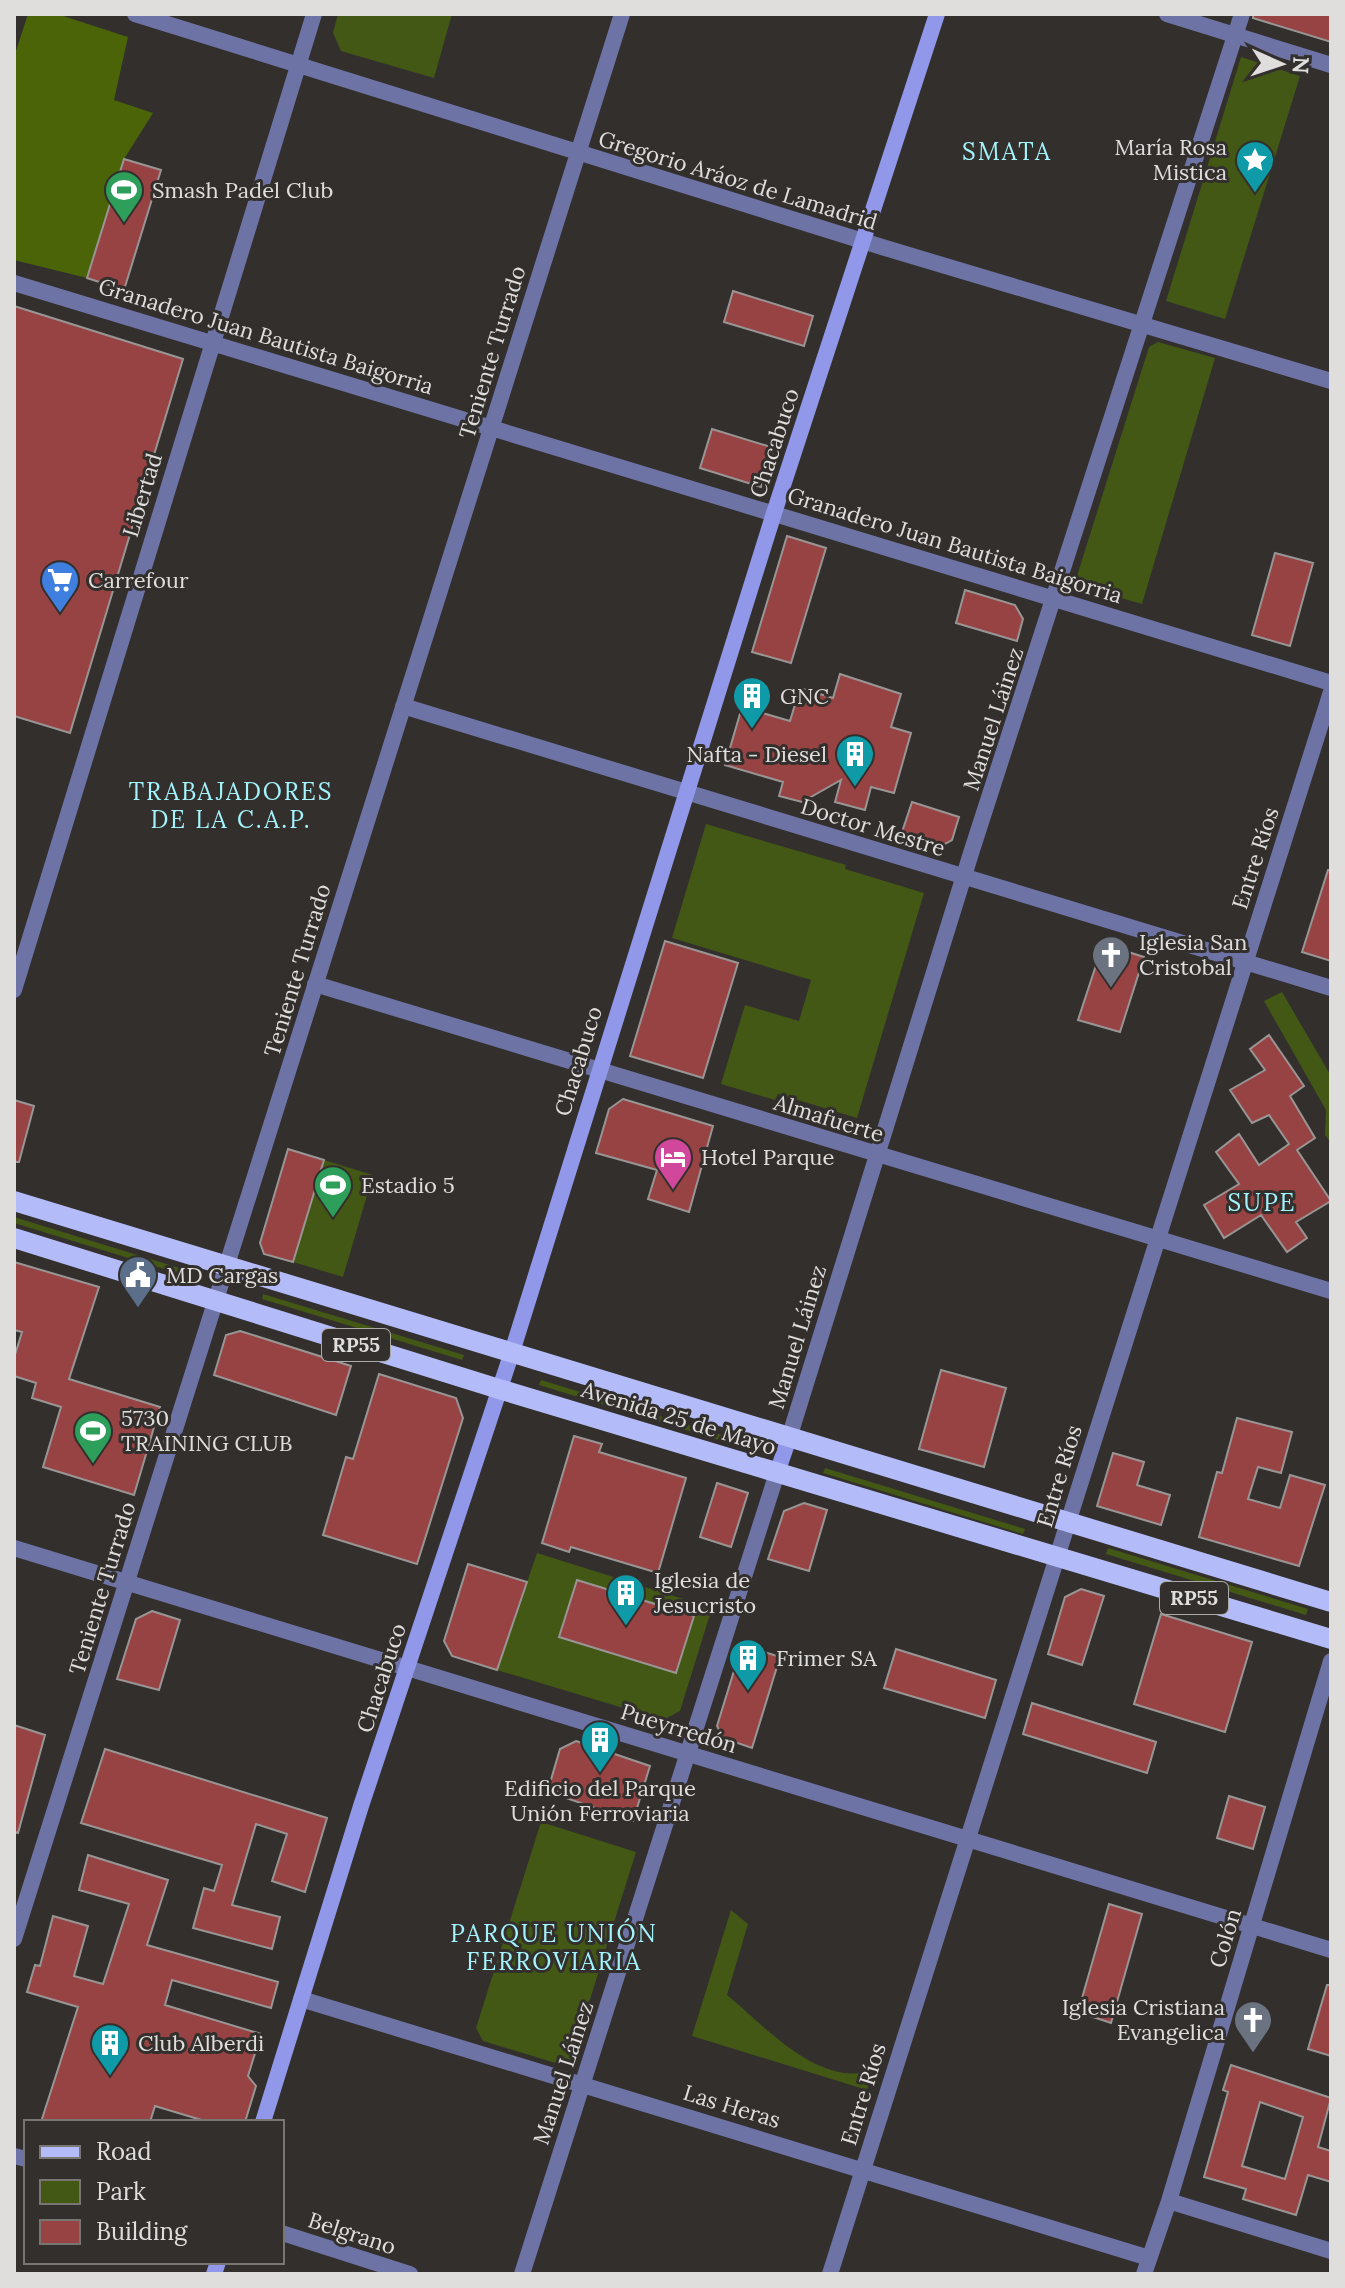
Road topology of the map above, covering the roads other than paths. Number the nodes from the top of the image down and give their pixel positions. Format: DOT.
graph roads {
  1 [pos="135,14"];
  2 [pos="314,14"];
  3 [pos="622,14"];
  4 [pos="937,14"];
  5 [pos="1167,14"];
  6 [pos="1242,14"];
  7 [pos="1235,34"];
  8 [pos="298,63"];
  9 [pos="1331,65"];
  10 [pos="577,154"];
  11 [pos="863,241"];
  12 [pos="14,283"];
  13 [pos="1142,325"];
  14 [pos="212,343"];
  15 [pos="1331,381"];
  16 [pos="491,427"];
  17 [pos="774,513"];
  18 [pos="1055,600"];
  19 [pos="1331,683"];
  20 [pos="1331,692"];
  21 [pos="403,706"];
  22 [pos="685,794"];
  23 [pos="963,878"];
  24 [pos="1244,963"];
  25 [pos="315,984"];
  26 [pos="1331,988"];
  27 [pos="14,990"];
  28 [pos="598,1071"];
  29 [pos="877,1155"];
  30 [pos="14,1201"];
  31 [pos="14,1238"];
  32 [pos="1157,1238"];
  33 [pos="227,1265"];
  34 [pos="1331,1291"];
  35 [pos="214,1300"];
  36 [pos="512,1352"];
  37 [pos="499,1389"];
  38 [pos="789,1438"];
  39 [pos="777,1473"];
  40 [pos="1067,1520"];
  41 [pos="14,1548"];
  42 [pos="1058,1557"];
  43 [pos="128,1582"];
  44 [pos="1331,1602"];
  45 [pos="1331,1639"];
  46 [pos="1331,1661"];
  47 [pos="408,1668"];
  48 [pos="688,1755"];
  49 [pos="968,1840"];
  50 [pos="1251,1927"];
  51 [pos="14,1939"];
  52 [pos="1331,1950"];
  53 [pos="301,1999"];
  54 [pos="583,2084"];
  55 [pos="264,2120"];
  56 [pos="863,2169"];
  57 [pos="1169,2201"];
  58 [pos="284,2234"];
  59 [pos="1331,2251"];
  60 [pos="1146,2266"];
  61 [pos="410,2274"];
  62 [pos="522,2274"];
  63 [pos="830,2274"];
  1 -- 8 [label="street, Gregorio Aráoz de Lamadrid"];
  2 -- 8 [label="street, Libertad"];
  3 -- 10 [label="street, Teniente Turrado"];
  4 -- 11 [label="main road, Chacabuco"];
  5 -- 7 [label="street"];
  6 -- 7 [label="street, Manuel Láinez"];
  7 -- 9 [label="street"];
  7 -- 13 [label="street, Manuel Láinez"];
  8 -- 10 [label="street, Gregorio Aráoz de Lamadrid"];
  8 -- 14 [label="street, Libertad"];
  10 -- 11 [label="street, Gregorio Aráoz de Lamadrid"];
  10 -- 16 [label="street, Teniente Turrado"];
  11 -- 13 [label="street, Gregorio Aráoz de Lamadrid"];
  11 -- 17 [label="main road, Chacabuco"];
  12 -- 14 [label="street, Granadero Juan Bautista Baigorria"];
  13 -- 15 [label="street, Gregorio Aráoz de Lamadrid"];
  13 -- 18 [label="street, Manuel Láinez"];
  14 -- 16 [label="street, Granadero Juan Bautista Baigorria"];
  14 -- 27 [label="street, Libertad"];
  16 -- 17 [label="street, Granadero Juan Bautista Baigorria"];
  16 -- 21 [label="street, Teniente Turrado"];
  17 -- 18 [label="street, Granadero Juan Bautista Baigorria"];
  17 -- 22 [label="main road, Chacabuco"];
  18 -- 19 [label="street, Granadero Juan Bautista Baigorria"];
  18 -- 23 [label="street, Manuel Láinez"];
  20 -- 24 [label="street, Entre Ríos"];
  21 -- 22 [label="street, Doctor Mestre"];
  21 -- 25 [label="street, Teniente Turrado"];
  22 -- 23 [label="street, Doctor Mestre"];
  22 -- 28 [label="main road, Chacabuco"];
  23 -- 24 [label="street, Doctor Mestre"];
  23 -- 29 [label="street, Manuel Láinez"];
  24 -- 26 [label="street, Doctor Mestre"];
  24 -- 32 [label="street, Entre Ríos"];
  25 -- 28 [label="street, Almafuerte"];
  25 -- 33 [label="street, Teniente Turrado"];
  28 -- 29 [label="street, Almafuerte"];
  28 -- 36 [label="main road, Chacabuco"];
  29 -- 32 [label="street, Almafuerte"];
  29 -- 38 [label="street, Manuel Láinez"];
  30 -- 33 [label="main road, Avenida 25 de Mayo / RP55"];
  31 -- 35 [label="main road, Avenida 25 de Mayo / RP55"];
  32 -- 34 [label="street, Almafuerte"];
  32 -- 40 [label="street, Entre Ríos"];
  33 -- 35 [label="street, Teniente Turrado"];
  33 -- 36 [label="main road, Avenida 25 de Mayo / RP55"];
  35 -- 37 [label="main road, Avenida 25 de Mayo / RP55"];
  35 -- 43 [label="street, Teniente Turrado"];
  36 -- 37 [label="main road, Chacabuco"];
  36 -- 38 [label="main road, Avenida 25 de Mayo / RP55"];
  37 -- 39 [label="main road, Avenida 25 de Mayo / RP55"];
  37 -- 47 [label="main road, Chacabuco"];
  38 -- 39 [label="main road"];
  38 -- 40 [label="main road, Avenida 25 de Mayo / RP55"];
  39 -- 42 [label="main road, Avenida 25 de Mayo / RP55"];
  39 -- 48 [label="street, Manuel Láinez"];
  40 -- 42 [label="street, Entre Ríos"];
  40 -- 44 [label="main road, Avenida 25 de Mayo / RP55"];
  41 -- 43 [label="street, Pueyrredón"];
  42 -- 45 [label="main road, Avenida 25 de Mayo / RP55"];
  42 -- 49 [label="street, Entre Ríos"];
  43 -- 47 [label="street, Pueyrredón"];
  43 -- 51 [label="street, Teniente Turrado"];
  46 -- 50 [label="street, Colón"];
  47 -- 48 [label="street, Pueyrredón"];
  47 -- 53 [label="main road, Chacabuco"];
  48 -- 49 [label="street, Pueyrredón"];
  48 -- 54 [label="street, Manuel Láinez"];
  49 -- 50 [label="street, Pueyrredón"];
  49 -- 56 [label="street, Entre Ríos"];
  50 -- 52 [label="street, Pueyrredón"];
  50 -- 57 [label="street, Colón"];
  53 -- 54 [label="street, Las Heras"];
  53 -- 55 [label="main road, Chacabuco"];
  54 -- 56 [label="street, Las Heras"];
  54 -- 62 [label="street, Manuel Láinez"];
  56 -- 60 [label="street, Las Heras"];
  56 -- 63 [label="street, Entre Ríos"];
  57 -- 59 [label="street"];
  57 -- 60 [label="street, Colón"];
  58 -- 61 [label="street, Belgrano"];
}
